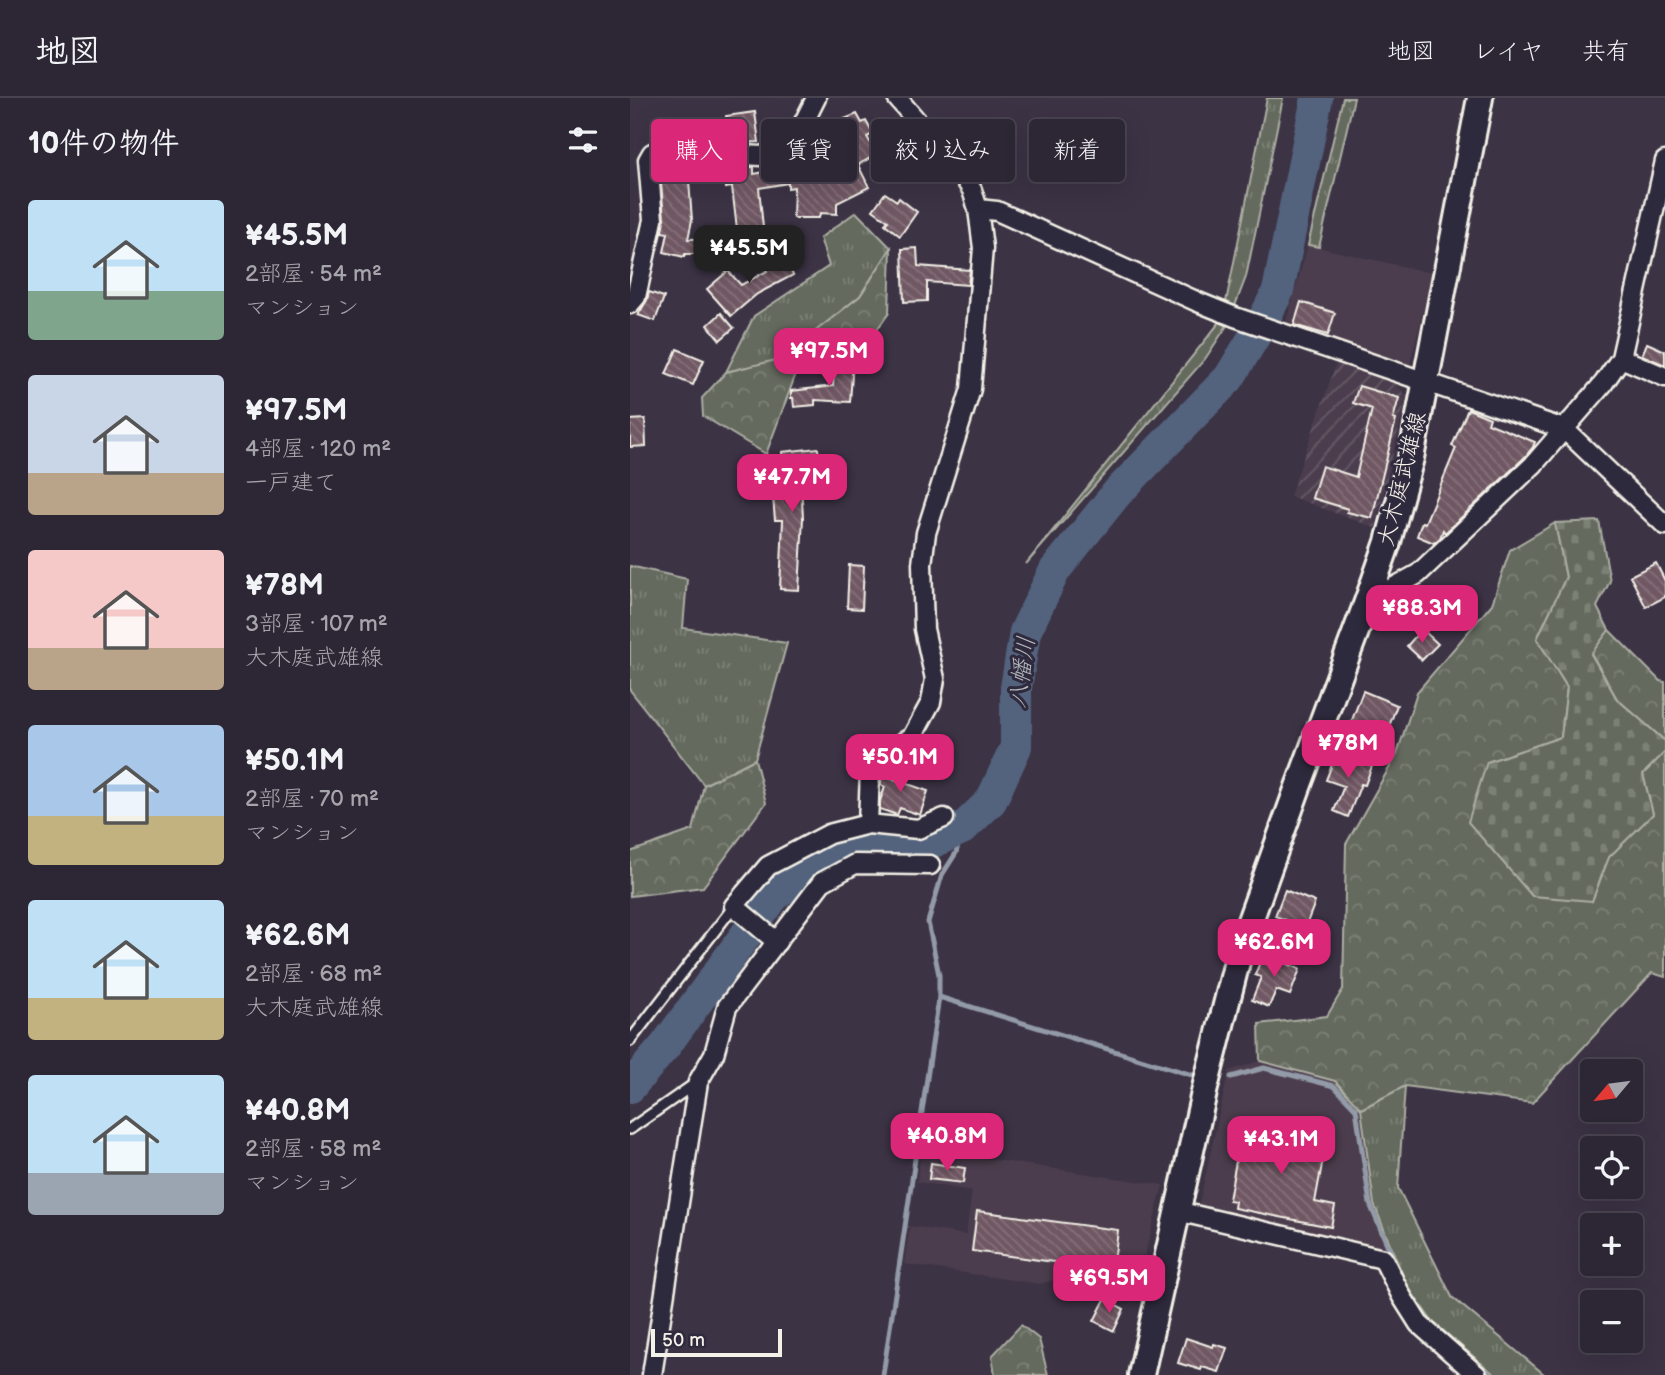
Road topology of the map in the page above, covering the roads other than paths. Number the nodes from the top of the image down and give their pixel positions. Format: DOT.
graph roads {
  1 [pos="816,98"];
  2 [pos="897,98"];
  3 [pos="1480,98"];
  4 [pos="1665,161"];
  5 [pos="978,209"];
  6 [pos="630,304"];
  7 [pos="1621,358"];
  8 [pos="1665,377"];
  9 [pos="1424,383"];
  10 [pos="1564,429"];
  11 [pos="1665,525"];
  12 [pos="1367,602"];
  13 [pos="944,818"];
  14 [pos="868,824"];
  15 [pos="930,865"];
  16 [pos="734,906"];
  17 [pos="778,942"];
  18 [pos="630,1041"];
  19 [pos="698,1082"];
  20 [pos="630,1129"];
  21 [pos="1177,1211"];
  22 [pos="652,1375"];
  23 [pos="1141,1375"];
  24 [pos="1477,1375"];
  1 -- 6 [label="street"];
  2 -- 5 [label="street"];
  3 -- 9 [label="main road, 大木庭武雄線"];
  4 -- 7 [label="street"];
  5 -- 9 [label="street"];
  5 -- 14 [label="street"];
  7 -- 8 [label="street"];
  7 -- 10 [label="street"];
  9 -- 10 [label="street"];
  9 -- 12 [label="main road, 大木庭武雄線"];
  10 -- 11 [label="street"];
  10 -- 12 [label="street"];
  12 -- 21 [label="main road, 大木庭武雄線"];
  13 -- 14 [label="street"];
  14 -- 16 [label="street"];
  15 -- 17 [label="street"];
  16 -- 17 [label="street"];
  16 -- 18 [label="lane"];
  17 -- 19 [label="street"];
  19 -- 20 [label="lane"];
  19 -- 22 [label="street"];
  21 -- 23 [label="main road, 大木庭武雄線"];
  21 -- 24 [label="street"];
}
